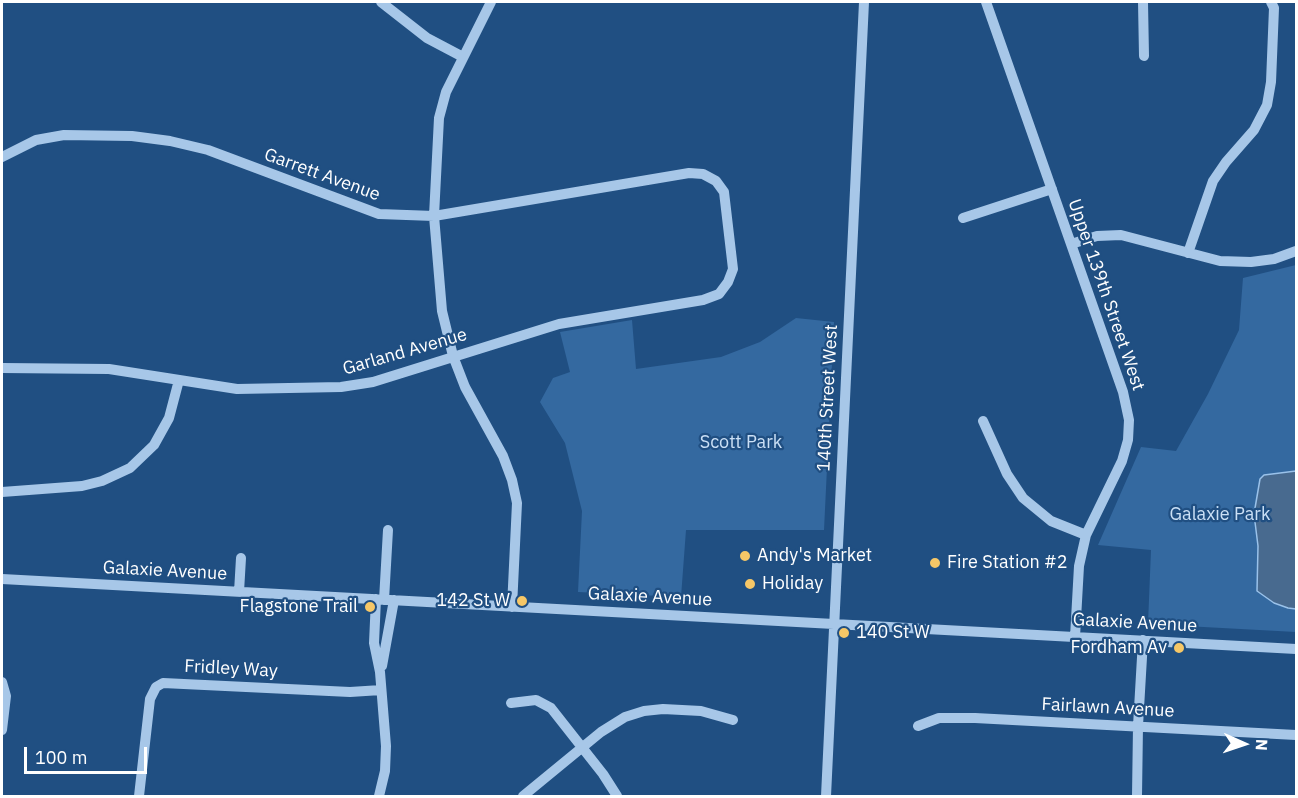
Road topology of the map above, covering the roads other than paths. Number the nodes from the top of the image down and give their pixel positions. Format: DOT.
graph roads {
  1 [pos="381,2"];
  2 [pos="491,2"];
  3 [pos="864,2"];
  4 [pos="986,2"];
  5 [pos="1143,2"];
  6 [pos="1271,2"];
  7 [pos="1144,56"];
  8 [pos="463,57"];
  9 [pos="2,157"];
  10 [pos="1052,189"];
  11 [pos="727,205"];
  12 [pos="435,216"];
  13 [pos="963,218"];
  14 [pos="1071,244"];
  15 [pos="1296,251"];
  16 [pos="1188,253"];
  17 [pos="453,356"];
  18 [pos="2,368"];
  19 [pos="179,380"];
  20 [pos="983,421"];
  21 [pos="2,492"];
  22 [pos="388,530"];
  23 [pos="1086,535"];
  24 [pos="241,558"];
  25 [pos="2,579"];
  26 [pos="239,592"];
  27 [pos="385,600"];
  28 [pos="512,607"];
  29 [pos="834,624"];
  30 [pos="1075,637"];
  31 [pos="1143,640"];
  32 [pos="1296,649"];
  33 [pos="380,672"];
  34 [pos="2,682"];
  35 [pos="381,690"];
  36 [pos="511,703"];
  37 [pos="733,720"];
  38 [pos="918,726"];
  39 [pos="1138,726"];
  40 [pos="2,730"];
  41 [pos="1296,735"];
  42 [pos="582,747"];
  43 [pos="139,796"];
  44 [pos="379,796"];
  45 [pos="523,796"];
  46 [pos="617,796"];
  47 [pos="826,796"];
  48 [pos="1137,796"];
  1 -- 8 [label="street"];
  2 -- 8 [label="street"];
  3 -- 29 [label="street, 140th Street West"];
  4 -- 10 [label="street, Upper 139th Street West"];
  5 -- 7 [label="street"];
  6 -- 16 [label="street"];
  8 -- 12 [label="street"];
  9 -- 12 [label="street, Garrett Avenue"];
  10 -- 13 [label="street"];
  10 -- 14 [label="street, Upper 139th Street West"];
  11 -- 12 [label="street, Garrett Avenue"];
  11 -- 17 [label="street, Garland Avenue"];
  12 -- 17 [label="street"];
  14 -- 16 [label="street"];
  14 -- 23 [label="street, Upper 139th Street West"];
  15 -- 16 [label="street"];
  17 -- 19 [label="street, Garland Avenue"];
  17 -- 28 [label="street"];
  18 -- 19 [label="street, Garland Avenue"];
  19 -- 21 [label="street"];
  20 -- 23 [label="street"];
  22 -- 27 [label="street"];
  23 -- 30 [label="street, Upper 139th Street West"];
  24 -- 26 [label="street"];
  25 -- 26 [label="street, Galaxie Avenue"];
  26 -- 27 [label="street, Galaxie Avenue"];
  27 -- 28 [label="street, Galaxie Avenue"];
  27 -- 33 [label="street"];
  27 -- 33 [label="street"];
  28 -- 29 [label="street, Galaxie Avenue"];
  29 -- 30 [label="street, Galaxie Avenue"];
  29 -- 47 [label="street, 140th Street West"];
  30 -- 31 [label="street, Galaxie Avenue"];
  31 -- 32 [label="street, Galaxie Avenue"];
  31 -- 39 [label="street"];
  33 -- 35 [label="street"];
  34 -- 40 [label="street"];
  35 -- 43 [label="street, Fridley Way"];
  35 -- 44 [label="street"];
  36 -- 42 [label="street"];
  37 -- 42 [label="street"];
  38 -- 39 [label="street, Fairlawn Avenue"];
  39 -- 41 [label="street, Fairlawn Avenue"];
  39 -- 48 [label="street"];
  42 -- 45 [label="street"];
  42 -- 46 [label="street"];
}
